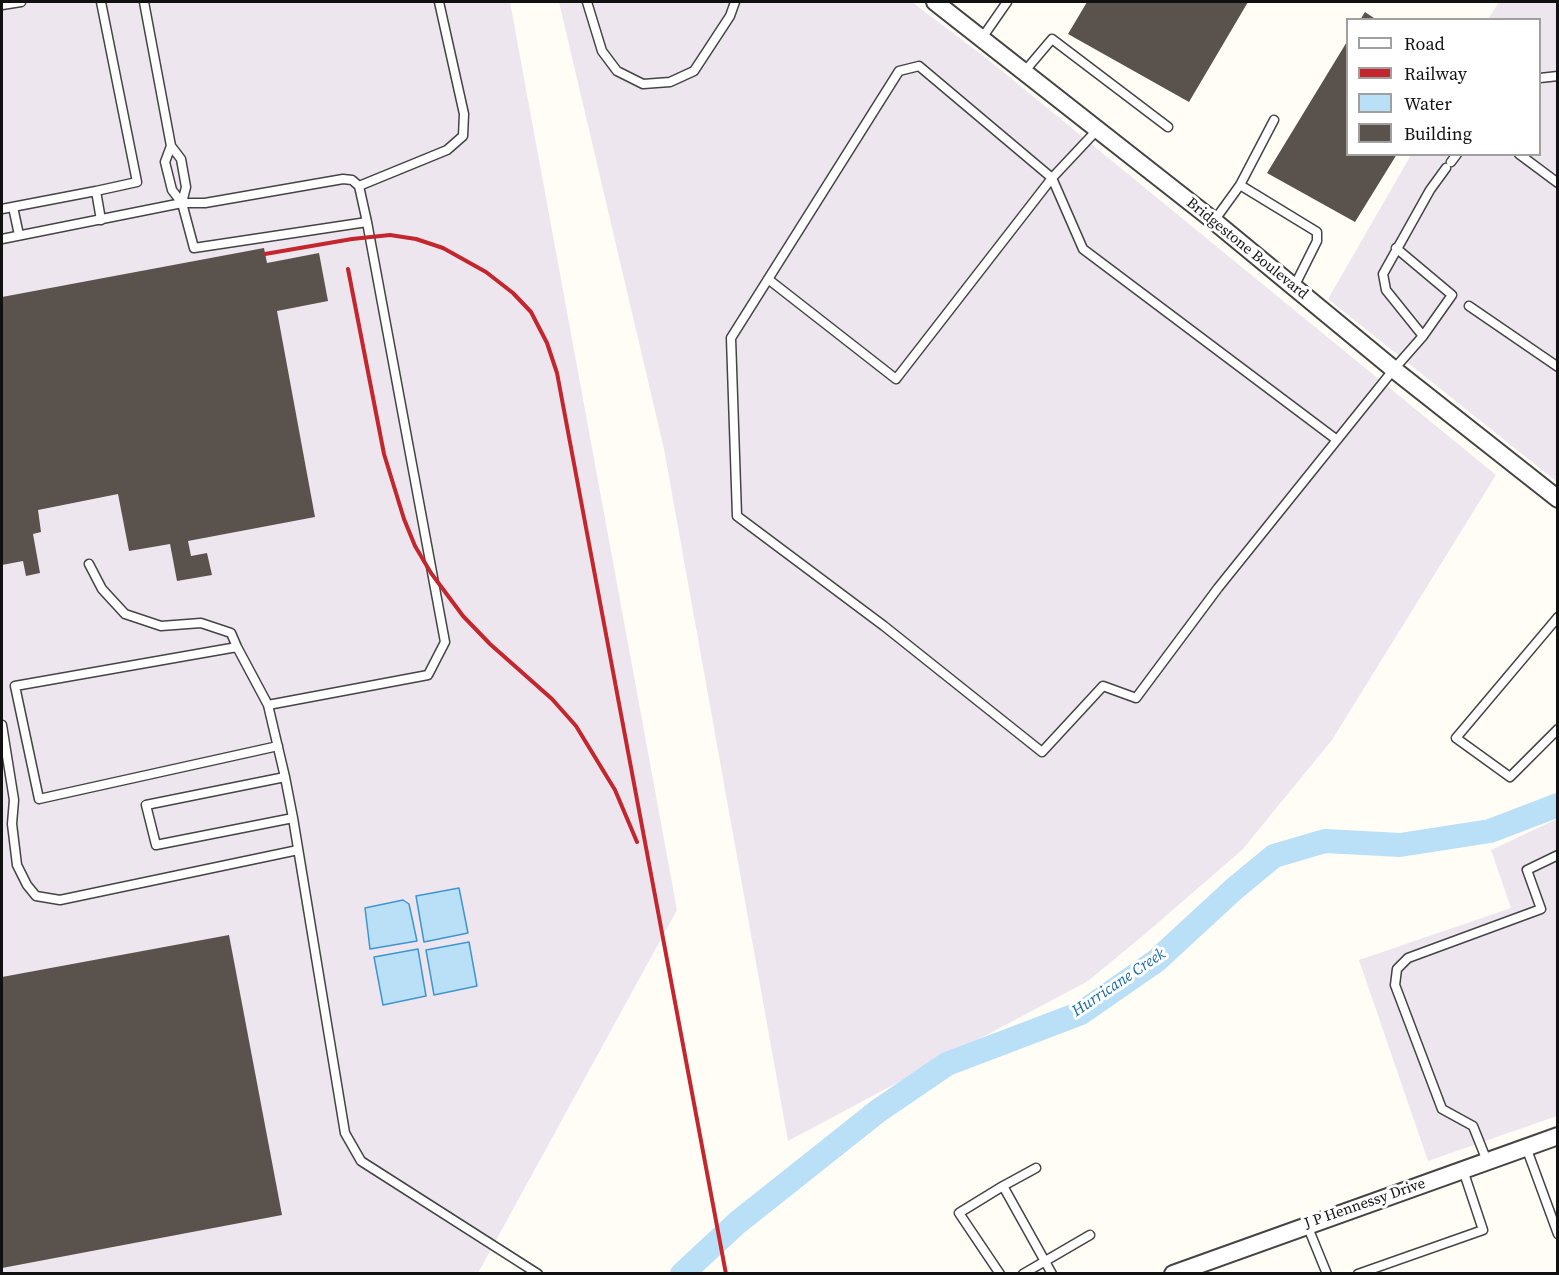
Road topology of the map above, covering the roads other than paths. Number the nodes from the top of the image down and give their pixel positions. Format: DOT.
graph roads {
  1 [pos="21,2"];
  2 [pos="101,2"];
  3 [pos="144,2"];
  4 [pos="439,2"];
  5 [pos="587,2"];
  6 [pos="735,2"];
  7 [pos="935,2"];
  8 [pos="1007,2"];
  9 [pos="2,5"];
  10 [pos="982,38"];
  11 [pos="1024,72"];
  12 [pos="1557,76"];
  13 [pos="1541,78"];
  14 [pos="1274,120"];
  15 [pos="1168,127"];
  16 [pos="1098,129"];
  17 [pos="171,146"];
  18 [pos="1455,156"];
  19 [pos="1522,156"];
  20 [pos="1052,178"];
  21 [pos="1557,183"];
  22 [pos="1240,185"];
  23 [pos="359,186"];
  24 [pos="96,191"];
  25 [pos="182,203"];
  26 [pos="13,207"];
  27 [pos="2,209"];
  28 [pos="101,220"];
  29 [pos="1214,221"];
  30 [pos="367,222"];
  31 [pos="19,236"];
  32 [pos="2,239"];
  33 [pos="1396,248"];
  34 [pos="768,279"];
  35 [pos="1294,287"];
  36 [pos="1469,306"];
  37 [pos="1423,336"];
  38 [pos="1557,367"];
  39 [pos="1394,369"];
  40 [pos="1337,440"];
  41 [pos="1557,499"];
  42 [pos="89,564"];
  43 [pos="1557,617"];
  44 [pos="237,647"];
  45 [pos="268,705"];
  46 [pos="2,725"];
  47 [pos="1557,729"];
  48 [pos="278,746"];
  49 [pos="285,777"];
  50 [pos="292,818"];
  51 [pos="298,850"];
  52 [pos="1557,855"];
  53 [pos="1557,1136"];
  54 [pos="1526,1147"];
  55 [pos="1487,1161"];
  56 [pos="1036,1168"];
  57 [pos="1463,1169"];
  58 [pos="1003,1186"];
  59 [pos="1306,1224"];
  60 [pos="1557,1233"];
  61 [pos="1090,1235"];
  62 [pos="1045,1261"];
  63 [pos="538,1274"];
  64 [pos="1000,1274"];
  65 [pos="1023,1274"];
  66 [pos="1052,1274"];
  67 [pos="1173,1274"];
  68 [pos="1327,1274"];
  69 [pos="1358,1274"];
  1 -- 9 [label="lane"];
  2 -- 24 [label="lane"];
  3 -- 17 [label="lane"];
  4 -- 23 [label="lane"];
  5 -- 6 [label="lane"];
  7 -- 10 [label="street, Bridgestone Boulevard"];
  8 -- 10 [label="lane"];
  10 -- 11 [label="street, Bridgestone Boulevard"];
  11 -- 15 [label="lane"];
  11 -- 16 [label="street, Bridgestone Boulevard"];
  12 -- 13 [label="lane"];
  14 -- 22 [label="lane"];
  16 -- 20 [label="lane"];
  16 -- 29 [label="street, Bridgestone Boulevard"];
  17 -- 25 [label="lane"];
  17 -- 25 [label="lane"];
  18 -- 33 [label="lane"];
  19 -- 21 [label="lane"];
  20 -- 34 [label="lane"];
  20 -- 34 [label="lane"];
  20 -- 40 [label="lane"];
  22 -- 29 [label="lane"];
  22 -- 35 [label="lane"];
  23 -- 25 [label="lane"];
  23 -- 30 [label="lane"];
  24 -- 26 [label="lane"];
  24 -- 28 [label="lane"];
  25 -- 28 [label="lane"];
  25 -- 30 [label="lane"];
  26 -- 27 [label="lane"];
  26 -- 31 [label="lane"];
  28 -- 31 [label="lane"];
  29 -- 35 [label="street, Bridgestone Boulevard"];
  30 -- 45 [label="lane"];
  31 -- 32 [label="lane"];
  33 -- 37 [label="lane"];
  33 -- 37 [label="lane"];
  34 -- 40 [label="lane"];
  35 -- 39 [label="street, Bridgestone Boulevard"];
  36 -- 38 [label="lane"];
  37 -- 39 [label="lane"];
  39 -- 40 [label="lane"];
  39 -- 41 [label="street, Bridgestone Boulevard"];
  42 -- 44 [label="lane"];
  43 -- 47 [label="lane"];
  44 -- 45 [label="lane"];
  44 -- 48 [label="lane"];
  45 -- 48 [label="lane"];
  46 -- 51 [label="lane"];
  48 -- 49 [label="lane"];
  49 -- 50 [label="lane"];
  49 -- 50 [label="lane"];
  50 -- 51 [label="lane"];
  51 -- 63 [label="lane"];
  52 -- 55 [label="lane"];
  53 -- 54 [label="street, J P Hennessy Drive"];
  54 -- 55 [label="street, J P Hennessy Drive"];
  54 -- 60 [label="lane"];
  55 -- 57 [label="street, J P Hennessy Drive"];
  56 -- 58 [label="lane"];
  57 -- 59 [label="street, J P Hennessy Drive"];
  57 -- 69 [label="lane"];
  58 -- 62 [label="lane"];
  58 -- 64 [label="lane"];
  59 -- 67 [label="street, J P Hennessy Drive"];
  59 -- 68 [label="lane"];
  61 -- 62 [label="lane"];
  62 -- 65 [label="lane"];
  62 -- 66 [label="lane"];
}
